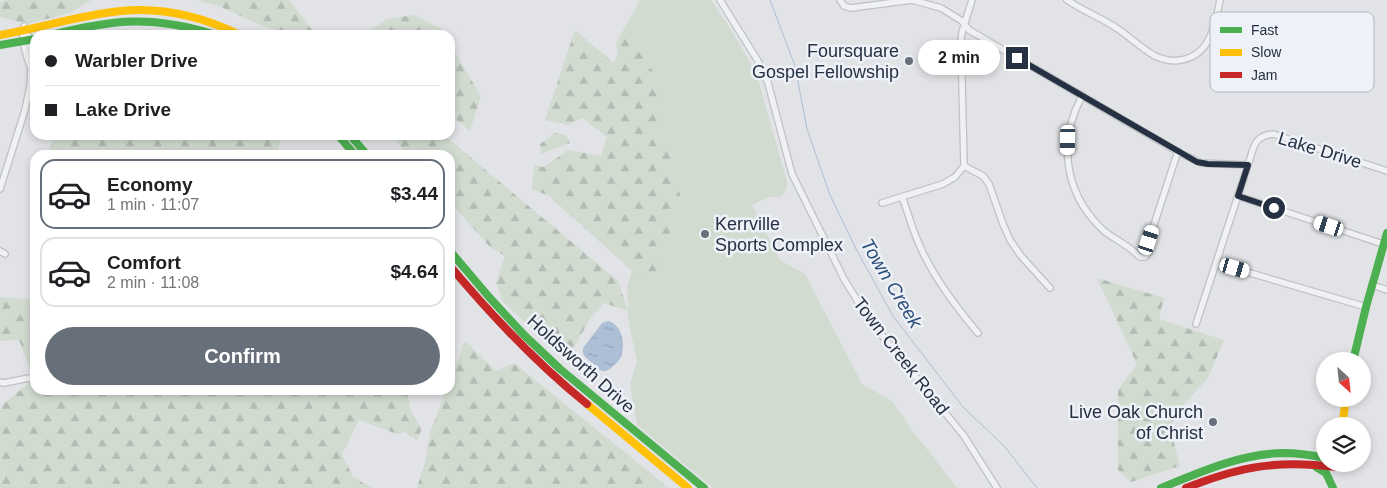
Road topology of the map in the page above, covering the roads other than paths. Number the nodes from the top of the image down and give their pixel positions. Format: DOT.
graph roads {
  1 [pos="720,0"];
  2 [pos="840,0"];
  3 [pos="972,0"];
  4 [pos="1068,0"];
  5 [pos="964,24"];
  6 [pos="71,30"];
  7 [pos="201,30"];
  8 [pos="231,30"];
  9 [pos="24,31"];
  10 [pos="0,35"];
  11 [pos="1210,38"];
  12 [pos="29,40"];
  13 [pos="0,45"];
  14 [pos="30,86"];
  15 [pos="1082,96"];
  16 [pos="342,140"];
  17 [pos="354,140"];
  18 [pos="351,150"];
  19 [pos="363,150"];
  20 [pos="1178,151"];
  21 [pos="1248,165"];
  22 [pos="964,166"];
  23 [pos="1387,171"];
  24 [pos="0,189"];
  25 [pos="1238,196"];
  26 [pos="902,197"];
  27 [pos="882,203"];
  28 [pos="1387,233"];
  29 [pos="1383,244"];
  30 [pos="455,258"];
  31 [pos="1216,262"];
  32 [pos="455,272"];
  33 [pos="1372,285"];
  34 [pos="1050,288"];
  35 [pos="1387,290"];
  36 [pos="1366,306"];
  37 [pos="1196,324"];
  38 [pos="978,333"];
  39 [pos="1355,352"];
  40 [pos="29,378"];
  41 [pos="0,382"];
  42 [pos="602,404"];
  43 [pos="596,412"];
  44 [pos="1316,455"];
  45 [pos="1309,464"];
  46 [pos="1316,464"];
  47 [pos="1204,470"];
  48 [pos="1335,472"];
  49 [pos="1208,479"];
  50 [pos="688,488"];
  51 [pos="704,488"];
  52 [pos="997,488"];
  53 [pos="1161,488"];
  54 [pos="1186,488"];
  55 [pos="1333,488"];
  1 -- 52 [label="street, Town Creek Road"];
  2 -- 5 [label="street"];
  3 -- 5 [label="street"];
  4 -- 11 [label="street"];
  5 -- 15 [label="street"];
  5 -- 22 [label="street"];
  6 -- 7 [label="main road"];
  8 -- 9 [label="main road"];
  9 -- 10 [label="main road"];
  9 -- 12 [label="street"];
  12 -- 13 [label="main road"];
  14 -- 24 [label="street"];
  15 -- 20 [label="street"];
  15 -- 20 [label="street"];
  16 -- 18 [label="main road"];
  17 -- 19 [label="main road"];
  20 -- 21 [label="street"];
  21 -- 23 [label="street, Lake Drive"];
  21 -- 25 [label="street"];
  22 -- 26 [label="street"];
  22 -- 34 [label="street"];
  25 -- 29 [label="street"];
  25 -- 31 [label="street"];
  26 -- 27 [label="street"];
  26 -- 38 [label="street"];
  28 -- 29 [label="main road"];
  29 -- 33 [label="main road"];
  30 -- 42 [label="main road, Holdsworth Drive"];
  31 -- 36 [label="street"];
  31 -- 37 [label="street"];
  32 -- 43 [label="main road, Holdsworth Drive"];
  33 -- 35 [label="street"];
  33 -- 36 [label="main road"];
  36 -- 39 [label="main road"];
  40 -- 41 [label="street"];
  42 -- 43 [label="main road"];
  42 -- 51 [label="main road, Holdsworth Drive"];
  43 -- 50 [label="main road, Holdsworth Drive"];
  44 -- 47 [label="main road"];
  45 -- 46 [label="main road"];
  45 -- 49 [label="main road"];
  45 -- 55 [label="main road"];
  47 -- 49 [label="street"];
  47 -- 53 [label="main road"];
  48 -- 55 [label="main road"];
  49 -- 54 [label="main road"];
}
